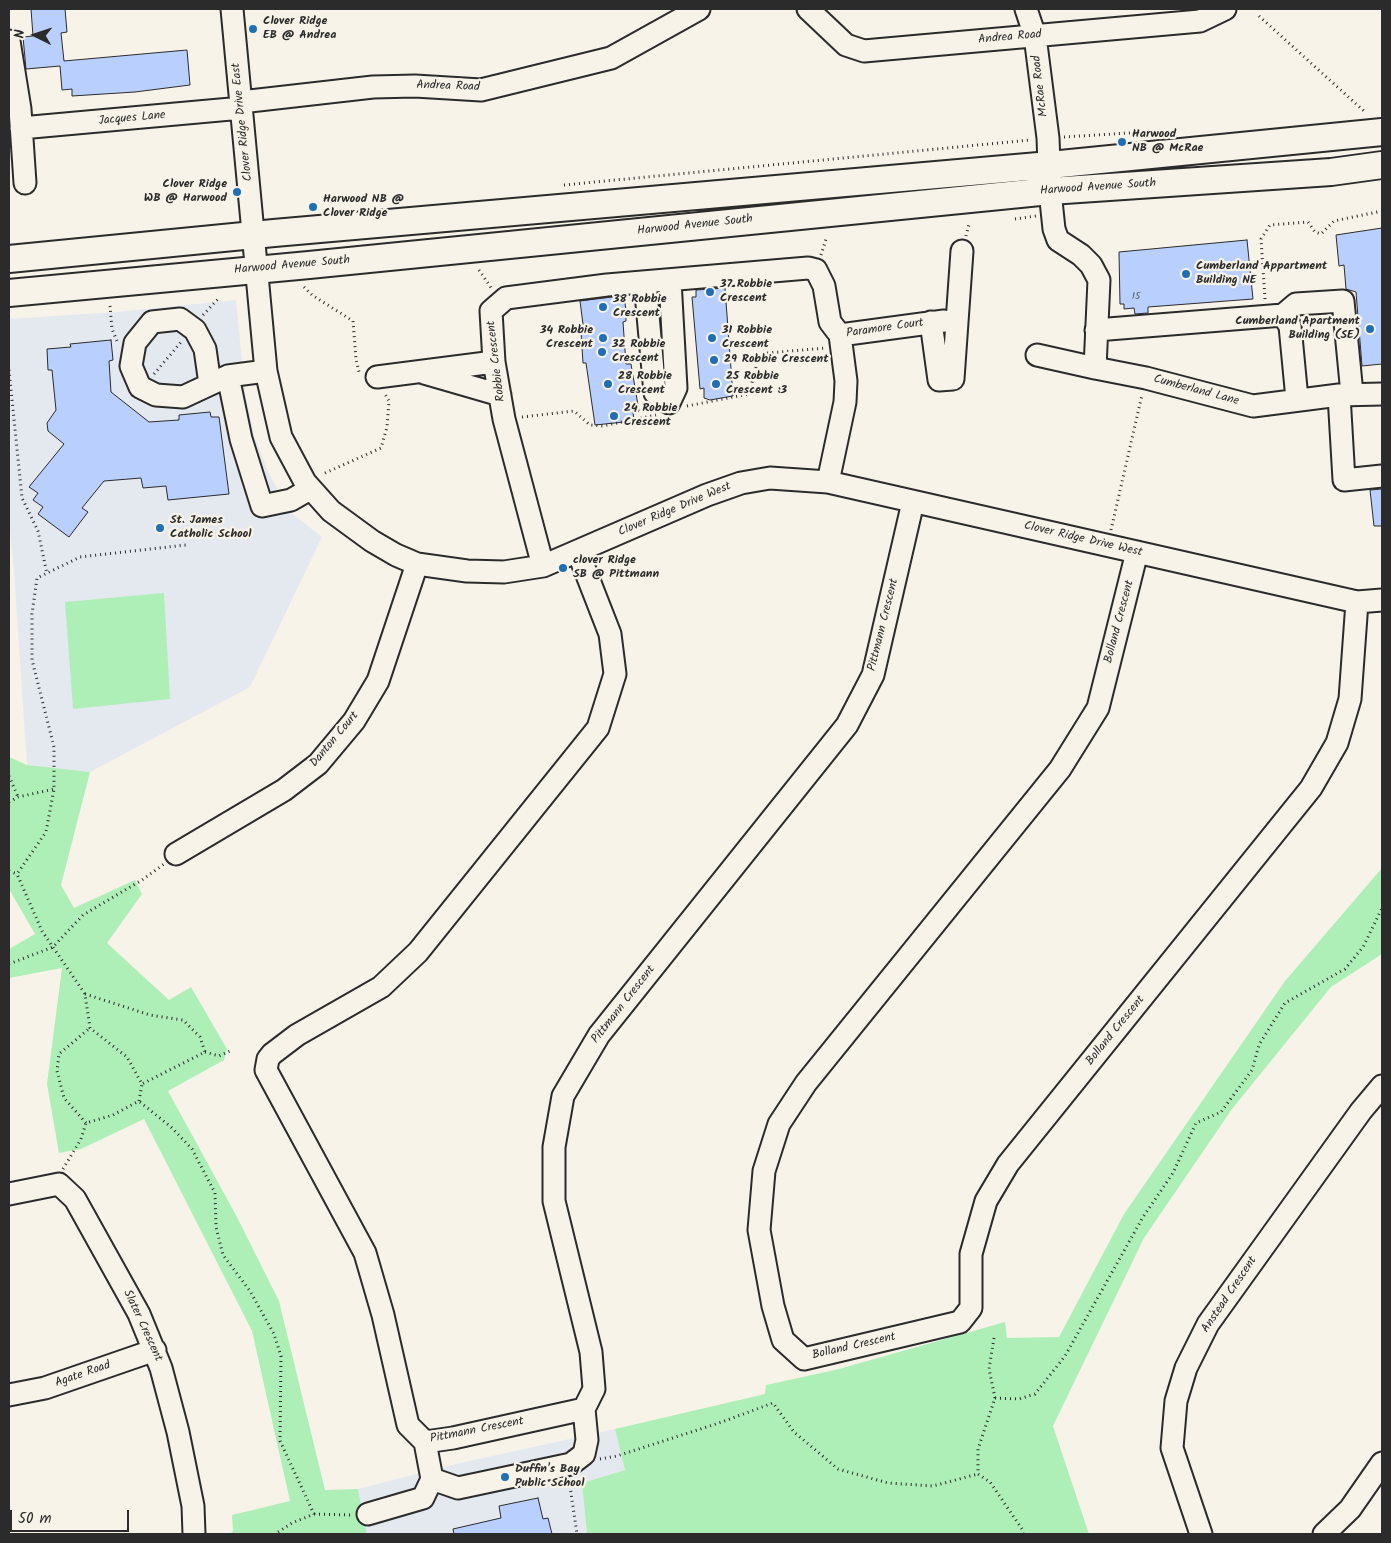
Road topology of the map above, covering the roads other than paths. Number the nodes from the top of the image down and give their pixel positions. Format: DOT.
graph roads {
  1 [pos="232,9"];
  2 [pos="699,9"];
  3 [pos="808,9"];
  4 [pos="1026,9"];
  5 [pos="1225,9"];
  6 [pos="1036,36"];
  7 [pos="9,40"];
  8 [pos="242,105"];
  9 [pos="1374,122"];
  10 [pos="22,128"];
  11 [pos="1050,165"];
  12 [pos="1382,165"];
  13 [pos="25,183"];
  14 [pos="1050,190"];
  15 [pos="253,235"];
  16 [pos="962,251"];
  17 [pos="9,259"];
  18 [pos="256,269"];
  19 [pos="670,280"];
  20 [pos="645,282"];
  21 [pos="9,293"];
  22 [pos="1276,316"];
  23 [pos="956,320"];
  24 [pos="931,322"];
  25 [pos="1096,330"];
  26 [pos="840,335"];
  27 [pos="1038,355"];
  28 [pos="494,362"];
  29 [pos="1095,368"];
  30 [pos="266,371"];
  31 [pos="422,372"];
  32 [pos="377,377"];
  33 [pos="219,380"];
  34 [pos="1382,394"];
  35 [pos="500,395"];
  36 [pos="1346,395"];
  37 [pos="1297,400"];
  38 [pos="1382,476"];
  39 [pos="828,482"];
  40 [pos="310,488"];
  41 [pos="913,502"];
  42 [pos="578,552"];
  43 [pos="1137,552"];
  44 [pos="417,564"];
  45 [pos="542,566"];
  46 [pos="1382,600"];
  47 [pos="1356,602"];
  48 [pos="176,854"];
  49 [pos="1382,1086"];
  50 [pos="9,1194"];
  51 [pos="155,1350"];
  52 [pos="9,1395"];
  53 [pos="584,1409"];
  54 [pos="425,1442"];
  55 [pos="1382,1463"];
  56 [pos="432,1479"];
  57 [pos="368,1514"];
  58 [pos="194,1534"];
  59 [pos="1201,1534"];
  60 [pos="1324,1534"];
  1 -- 8 [label="street, Clover Ridge Drive East"];
  2 -- 8 [label="street, Andrea Road"];
  3 -- 6 [label="street, Andrea Road"];
  4 -- 6 [label="street, McRae Road"];
  5 -- 6 [label="street, Andrea Road"];
  6 -- 11 [label="street, McRae Road"];
  7 -- 10 [label="street"];
  8 -- 10 [label="street, Jacques Lane"];
  8 -- 15 [label="street, Clover Ridge Drive East"];
  9 -- 11 [label="main road"];
  10 -- 13 [label="street"];
  11 -- 14 [label="street"];
  11 -- 15 [label="main road"];
  12 -- 14 [label="main road, Harwood Avenue South"];
  14 -- 18 [label="main road, Harwood Avenue South"];
  14 -- 25 [label="street"];
  15 -- 17 [label="main road"];
  15 -- 18 [label="street, Clover Ridge Drive West"];
  16 -- 23 [label="street, Paramore Court"];
  18 -- 21 [label="main road, Harwood Avenue South"];
  18 -- 30 [label="street, Clover Ridge Drive West"];
  19 -- 20 [label="street, Robbie Crescent"];
  19 -- 20 [label="street"];
  19 -- 26 [label="street, Robbie Crescent"];
  20 -- 28 [label="street, Robbie Crescent"];
  22 -- 25 [label="street"];
  22 -- 36 [label="street"];
  22 -- 37 [label="street"];
  23 -- 24 [label="street, Paramore Court"];
  23 -- 24 [label="street, Paramore Court"];
  24 -- 26 [label="street, Paramore Court"];
  25 -- 29 [label="street"];
  26 -- 39 [label="street, Robbie Crescent"];
  27 -- 29 [label="street, Cumberland Lane"];
  28 -- 31 [label="street"];
  28 -- 35 [label="street, Robbie Crescent"];
  29 -- 37 [label="street, Cumberland Lane"];
  30 -- 33 [label="street"];
  30 -- 40 [label="street, Clover Ridge Drive West"];
  31 -- 32 [label="street"];
  31 -- 35 [label="street"];
  33 -- 33 [label="street"];
  33 -- 40 [label="street"];
  34 -- 36 [label="street, Cumberland Lane"];
  35 -- 45 [label="street, Robbie Crescent"];
  36 -- 37 [label="street, Cumberland Lane"];
  36 -- 38 [label="street"];
  39 -- 41 [label="street, Clover Ridge Drive West"];
  39 -- 42 [label="street, Clover Ridge Drive West"];
  40 -- 44 [label="street, Clover Ridge Drive West"];
  41 -- 43 [label="street, Clover Ridge Drive West"];
  41 -- 53 [label="street, Pittmann Crescent"];
  42 -- 45 [label="street, Clover Ridge Drive West"];
  42 -- 54 [label="street, Pittmann Crescent"];
  43 -- 47 [label="street, Clover Ridge Drive West"];
  43 -- 47 [label="street, Bolland Crescent"];
  44 -- 45 [label="street, Clover Ridge Drive West"];
  44 -- 48 [label="street, Danton Court"];
  46 -- 47 [label="street, Clover Ridge Drive West"];
  49 -- 59 [label="street, Anstead Crescent"];
  50 -- 51 [label="street, Slater Crescent"];
  51 -- 52 [label="street, Agate Road"];
  51 -- 58 [label="street, Slater Crescent"];
  53 -- 54 [label="street, Pittmann Crescent"];
  53 -- 56 [label="street"];
  54 -- 56 [label="street"];
  55 -- 60 [label="street"];
  56 -- 57 [label="street"];
}
